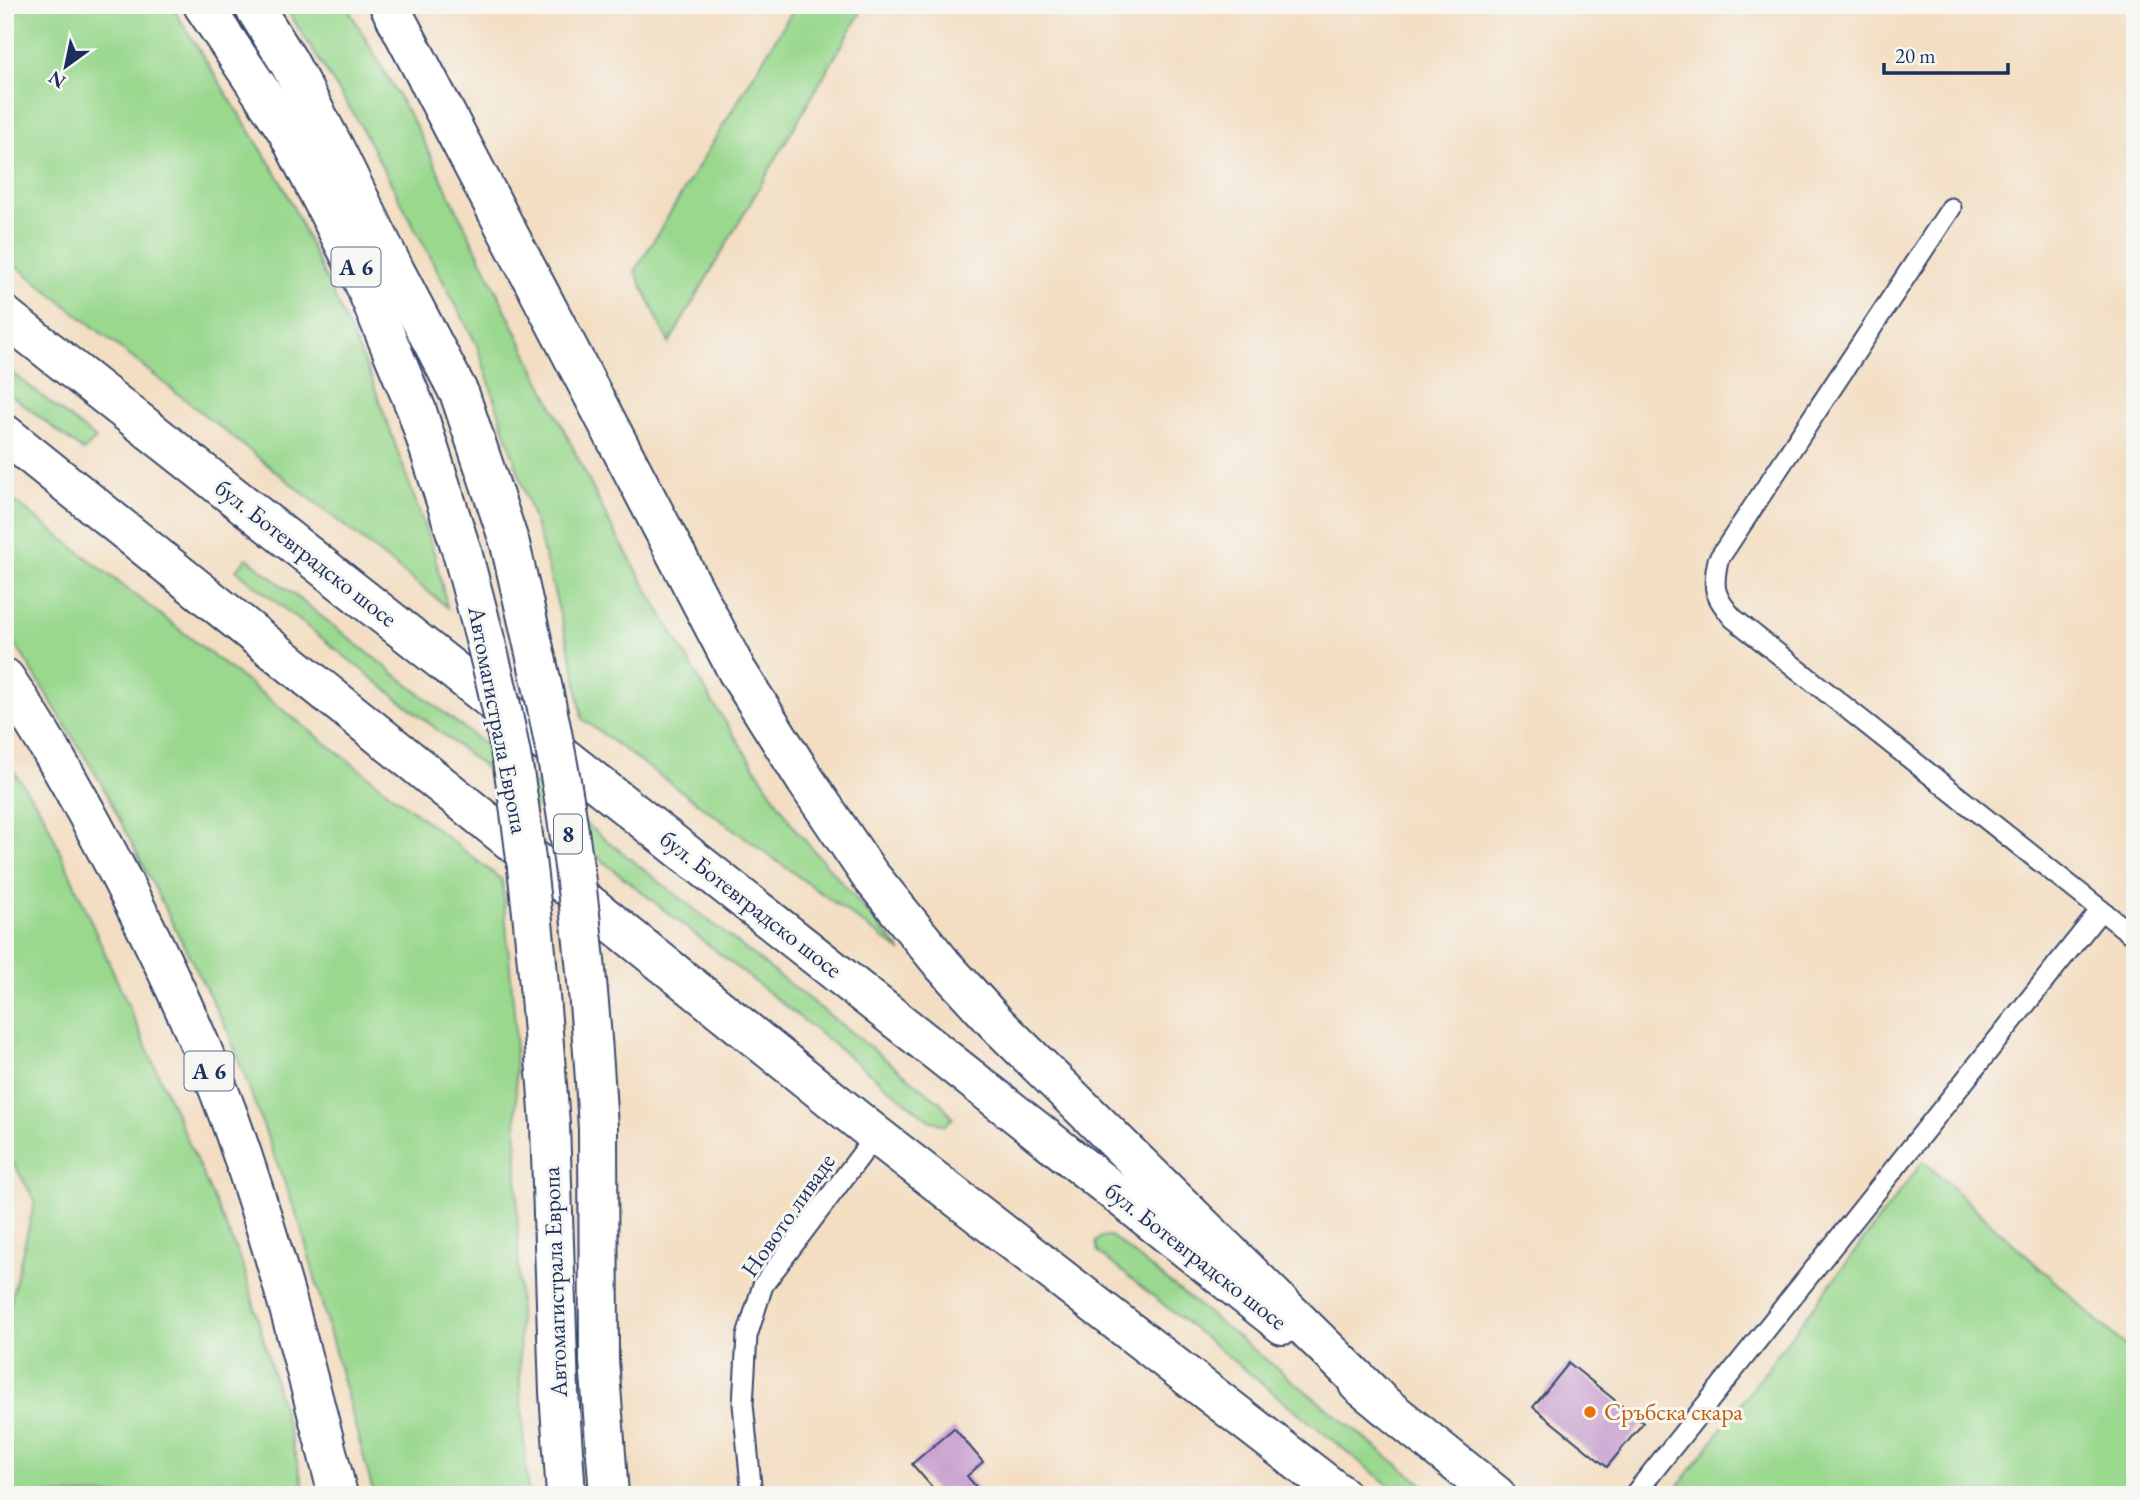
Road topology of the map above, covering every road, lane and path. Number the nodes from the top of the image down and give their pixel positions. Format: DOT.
graph roads {
  1 [pos="203,5"];
  2 [pos="253,5"];
  3 [pos="389,5"];
  4 [pos="1951,208"];
  5 [pos="5,316"];
  6 [pos="5,434"];
  7 [pos="5,678"];
  8 [pos="2100,911"];
  9 [pos="2135,937"];
  10 [pos="876,1135"];
  11 [pos="1385,1406"];
  12 [pos="1498,1493"];
  13 [pos="338,1495"];
  14 [pos="566,1495"];
  15 [pos="609,1495"];
  16 [pos="752,1495"];
  17 [pos="1341,1495"];
  18 [pos="1634,1495"];
  1 -- 14 [label="main road, Автомагистрала Европа / A 6, bridge"];
  2 -- 15 [label="main road, 8, bridge"];
  3 -- 11 [label="main road"];
  4 -- 8 [label="lane"];
  5 -- 11 [label="main road, бул. Ботевградско шосе"];
  6 -- 10 [label="main road"];
  7 -- 13 [label="main road, A 6"];
  8 -- 9 [label="lane"];
  8 -- 18 [label="lane"];
  10 -- 16 [label="lane, Новото ливаде"];
  10 -- 17 [label="main road"];
  11 -- 12 [label="main road, бул. Ботевградско шосе"];
}
